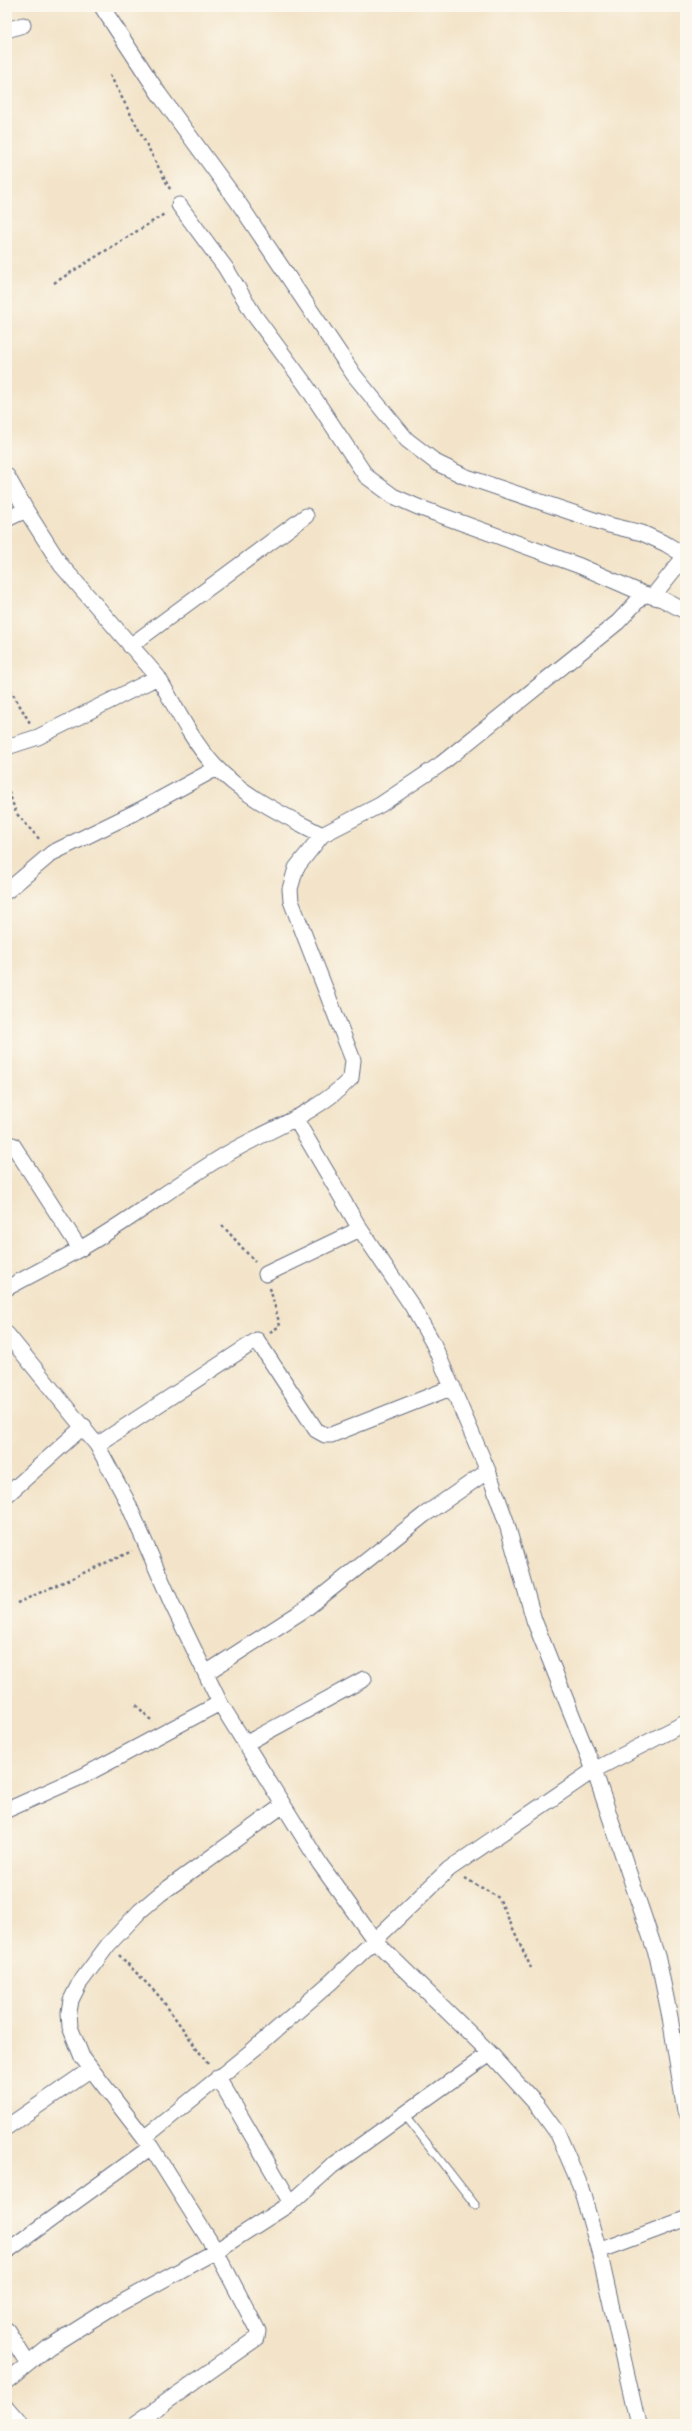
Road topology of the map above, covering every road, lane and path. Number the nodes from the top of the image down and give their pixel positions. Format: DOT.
graph roads {
  1 [pos="102,7"];
  2 [pos="23,25"];
  3 [pos="7,30"];
  4 [pos="110,75"];
  5 [pos="179,205"];
  6 [pos="54,283"];
  7 [pos="7,476"];
  8 [pos="26,510"];
  9 [pos="306,516"];
  10 [pos="7,519"];
  11 [pos="684,555"];
  12 [pos="649,595"];
  13 [pos="685,611"];
  14 [pos="130,646"];
  15 [pos="158,677"];
  16 [pos="7,684"];
  17 [pos="38,737"];
  18 [pos="7,747"];
  19 [pos="217,768"];
  20 [pos="7,786"];
  21 [pos="322,835"];
  22 [pos="52,854"];
  23 [pos="7,891"];
  24 [pos="295,1118"];
  25 [pos="13,1145"];
  26 [pos="222,1225"];
  27 [pos="360,1229"];
  28 [pos="80,1249"];
  29 [pos="266,1274"];
  30 [pos="7,1288"];
  31 [pos="7,1334"];
  32 [pos="257,1340"];
  33 [pos="453,1387"];
  34 [pos="84,1426"];
  35 [pos="98,1445"];
  36 [pos="488,1470"];
  37 [pos="7,1495"];
  38 [pos="147,1544"];
  39 [pos="17,1603"];
  40 [pos="206,1673"];
  41 [pos="364,1679"];
  42 [pos="220,1703"];
  43 [pos="136,1705"];
  44 [pos="685,1722"];
  45 [pos="165,1733"];
  46 [pos="245,1744"];
  47 [pos="594,1770"];
  48 [pos="282,1806"];
  49 [pos="7,1810"];
  50 [pos="449,1869"];
  51 [pos="375,1941"];
  52 [pos="108,1945"];
  53 [pos="531,1968"];
  54 [pos="490,2053"];
  55 [pos="91,2069"];
  56 [pos="218,2077"];
  57 [pos="685,2111"];
  58 [pos="404,2114"];
  59 [pos="7,2127"];
  60 [pos="147,2142"];
  61 [pos="291,2203"];
  62 [pos="476,2206"];
  63 [pos="685,2219"];
  64 [pos="7,2251"];
  65 [pos="216,2251"];
  66 [pos="599,2251"];
  67 [pos="7,2330"];
  68 [pos="28,2364"];
  69 [pos="7,2381"];
  70 [pos="7,2408"];
  71 [pos="21,2424"];
  72 [pos="135,2424"];
  73 [pos="638,2424"];
  1 -- 11 [label="street"];
  2 -- 3 [label="street"];
  4 -- 5 [label="path"];
  5 -- 6 [label="path"];
  5 -- 12 [label="street"];
  7 -- 8 [label="street"];
  8 -- 10 [label="street"];
  8 -- 14 [label="street"];
  9 -- 14 [label="street"];
  11 -- 12 [label="street"];
  12 -- 13 [label="street"];
  12 -- 21 [label="street"];
  14 -- 15 [label="street"];
  15 -- 17 [label="street"];
  15 -- 19 [label="street"];
  16 -- 17 [label="path"];
  17 -- 18 [label="street"];
  19 -- 21 [label="street"];
  19 -- 22 [label="street"];
  20 -- 22 [label="path"];
  21 -- 24 [label="street"];
  22 -- 23 [label="street"];
  24 -- 27 [label="street"];
  24 -- 28 [label="street"];
  25 -- 28 [label="street"];
  26 -- 29 [label="path"];
  27 -- 29 [label="street"];
  27 -- 33 [label="street"];
  28 -- 30 [label="street"];
  29 -- 32 [label="path"];
  31 -- 34 [label="street"];
  32 -- 33 [label="street"];
  32 -- 35 [label="street"];
  33 -- 36 [label="street"];
  34 -- 35 [label="street"];
  34 -- 37 [label="street"];
  35 -- 38 [label="street"];
  36 -- 40 [label="street"];
  36 -- 47 [label="street"];
  38 -- 39 [label="path"];
  38 -- 40 [label="street"];
  40 -- 42 [label="street"];
  41 -- 46 [label="street"];
  42 -- 45 [label="street"];
  42 -- 46 [label="street"];
  43 -- 45 [label="path"];
  44 -- 47 [label="street"];
  45 -- 49 [label="street"];
  46 -- 48 [label="street"];
  47 -- 50 [label="street"];
  47 -- 57 [label="street"];
  48 -- 51 [label="street"];
  48 -- 52 [label="street"];
  50 -- 51 [label="street"];
  50 -- 53 [label="path"];
  51 -- 54 [label="street"];
  51 -- 56 [label="street"];
  52 -- 55 [label="street"];
  52 -- 56 [label="path"];
  54 -- 58 [label="street"];
  54 -- 66 [label="street"];
  55 -- 59 [label="street"];
  55 -- 60 [label="street"];
  56 -- 60 [label="street"];
  56 -- 61 [label="street"];
  58 -- 61 [label="street"];
  58 -- 62 [label="lane"];
  60 -- 64 [label="street"];
  60 -- 65 [label="street"];
  61 -- 65 [label="street"];
  63 -- 66 [label="street"];
  65 -- 68 [label="street"];
  65 -- 72 [label="street"];
  66 -- 73 [label="street"];
  67 -- 68 [label="street"];
  68 -- 69 [label="street"];
  70 -- 71 [label="street"];
}
